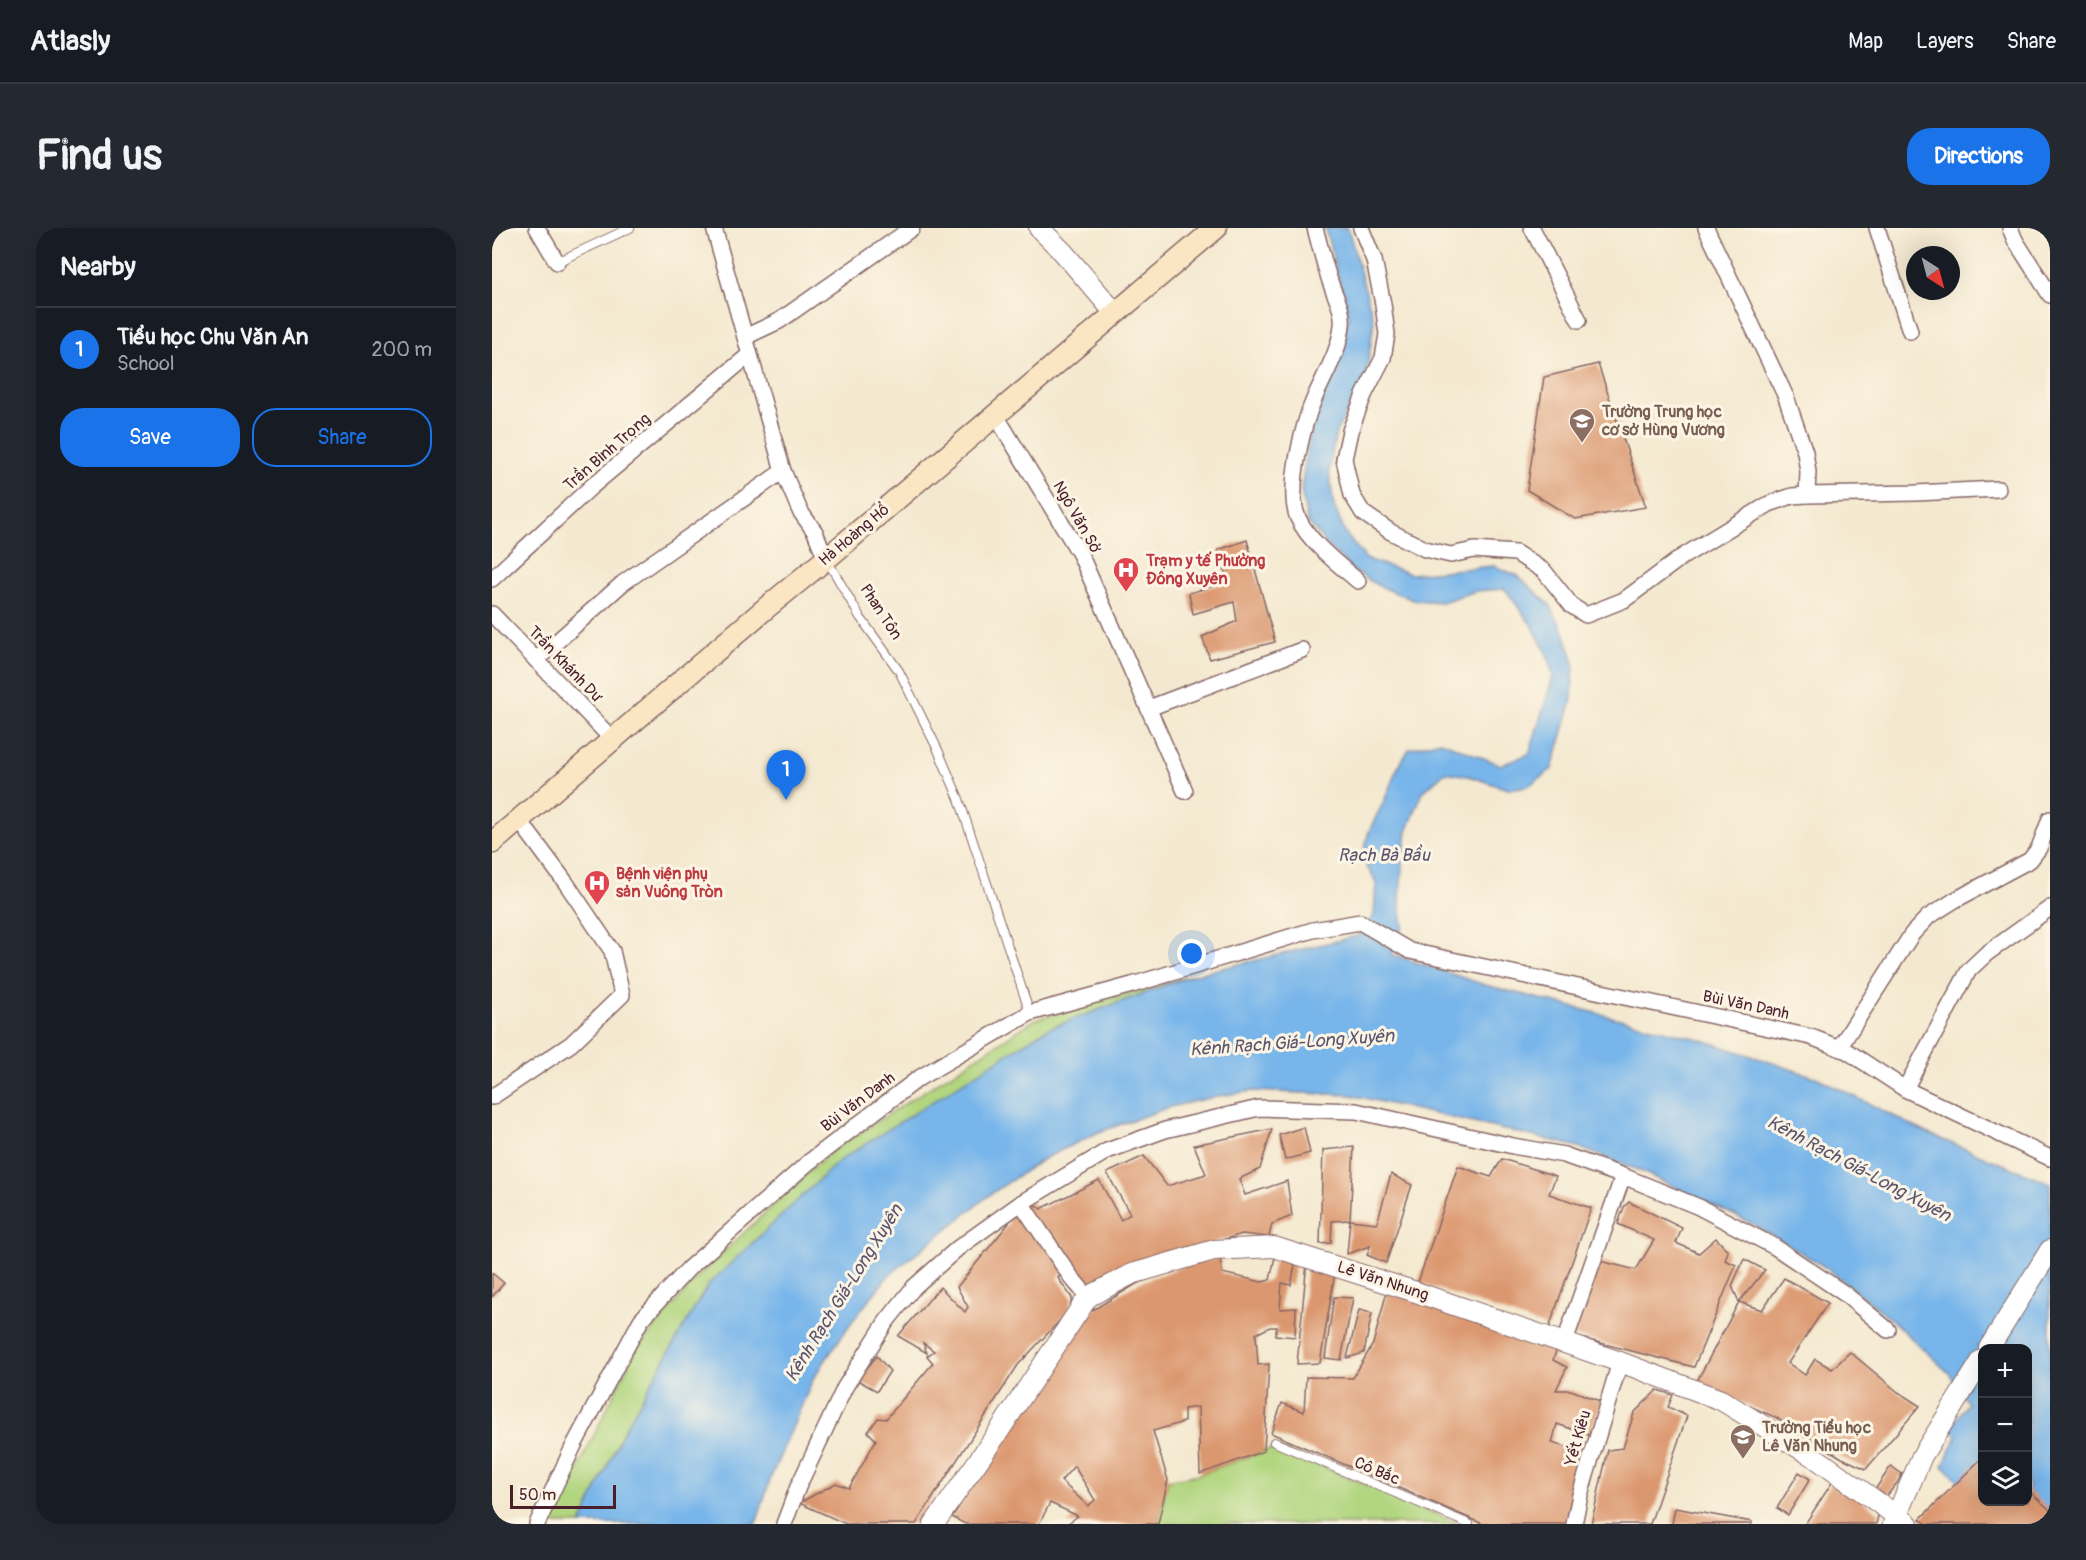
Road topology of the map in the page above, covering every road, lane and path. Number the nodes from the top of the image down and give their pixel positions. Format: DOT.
graph roads {
  1 [pos="537,228"];
  2 [pos="630,228"];
  3 [pos="714,228"];
  4 [pos="912,228"];
  5 [pos="1039,228"];
  6 [pos="1216,228"];
  7 [pos="1315,228"];
  8 [pos="1361,228"];
  9 [pos="1532,228"];
  10 [pos="1706,228"];
  11 [pos="1878,228"];
  12 [pos="2010,228"];
  13 [pos="557,262"];
  14 [pos="2050,296"];
  15 [pos="1115,313"];
  16 [pos="1579,320"];
  17 [pos="1910,331"];
  18 [pos="745,337"];
  19 [pos="749,356"];
  20 [pos="995,414"];
  21 [pos="783,471"];
  22 [pos="1998,489"];
  23 [pos="1807,495"];
  24 [pos="826,559"];
  25 [pos="492,579"];
  26 [pos="1358,580"];
  27 [pos="492,614"];
  28 [pos="1302,650"];
  29 [pos="536,660"];
  30 [pos="1149,708"];
  31 [pos="612,739"];
  32 [pos="1185,791"];
  33 [pos="2050,819"];
  34 [pos="519,820"];
  35 [pos="492,843"];
  36 [pos="2050,908"];
  37 [pos="1030,1013"];
  38 [pos="1843,1050"];
  39 [pos="1903,1088"];
  40 [pos="492,1097"];
  41 [pos="2050,1158"];
  42 [pos="1623,1176"];
  43 [pos="1021,1203"];
  44 [pos="2050,1250"];
  45 [pos="1088,1297"];
  46 [pos="1888,1330"];
  47 [pos="1564,1344"];
  48 [pos="1991,1344"];
  49 [pos="1620,1362"];
  50 [pos="1978,1368"];
  51 [pos="1274,1442"];
  52 [pos="1899,1521"];
  53 [pos="537,1524"];
  54 [pos="784,1524"];
  55 [pos="934,1524"];
  56 [pos="1469,1524"];
  57 [pos="1574,1524"];
  1 -- 13 [label="street"];
  2 -- 13 [label="lane"];
  3 -- 18 [label="street, Phan Tôn"];
  4 -- 18 [label="street"];
  5 -- 15 [label="street"];
  6 -- 15 [label="main road, Hà Hoàng Hổ"];
  7 -- 26 [label="street"];
  8 -- 23 [label="street"];
  9 -- 16 [label="street"];
  10 -- 23 [label="street"];
  11 -- 17 [label="street"];
  12 -- 14 [label="street"];
  15 -- 20 [label="main road, Hà Hoàng Hổ"];
  18 -- 19 [label="street, Phan Tôn"];
  19 -- 21 [label="street, Phan Tôn"];
  19 -- 25 [label="street, Trần Bình Trọng"];
  20 -- 24 [label="main road, Hà Hoàng Hổ"];
  20 -- 30 [label="street, Ngô Văn Sở"];
  21 -- 24 [label="street, Phan Tôn"];
  21 -- 29 [label="street"];
  22 -- 23 [label="street"];
  24 -- 31 [label="main road, Hà Hoàng Hổ"];
  24 -- 37 [label="lane, Phan Tôn"];
  27 -- 29 [label="street, Trần Khánh Dư"];
  28 -- 30 [label="street"];
  29 -- 31 [label="street, Trần Khánh Dư"];
  30 -- 32 [label="street, Ngô Văn Sở"];
  31 -- 34 [label="main road, Hà Hoàng Hổ"];
  33 -- 38 [label="street"];
  34 -- 35 [label="main road, Hà Hoàng Hổ"];
  34 -- 40 [label="street"];
  36 -- 39 [label="street"];
  37 -- 38 [label="street, Bùi Văn Danh"];
  37 -- 53 [label="street, Bùi Văn Danh"];
  38 -- 39 [label="street, Bùi Văn Danh"];
  39 -- 41 [label="street, Bùi Văn Danh"];
  42 -- 43 [label="street"];
  42 -- 46 [label="street"];
  42 -- 47 [label="street"];
  43 -- 45 [label="street"];
  43 -- 54 [label="street"];
  44 -- 48 [label="street"];
  45 -- 47 [label="street, Lê Văn Nhung"];
  45 -- 55 [label="street, Lê Văn Nhung"];
  47 -- 49 [label="street, Lê Văn Nhung"];
  49 -- 52 [label="street, Lê Văn Nhung"];
  49 -- 57 [label="street, Yết Kiêu"];
  50 -- 52 [label="street"];
  51 -- 56 [label="lane, Cô Bắc"];
}
